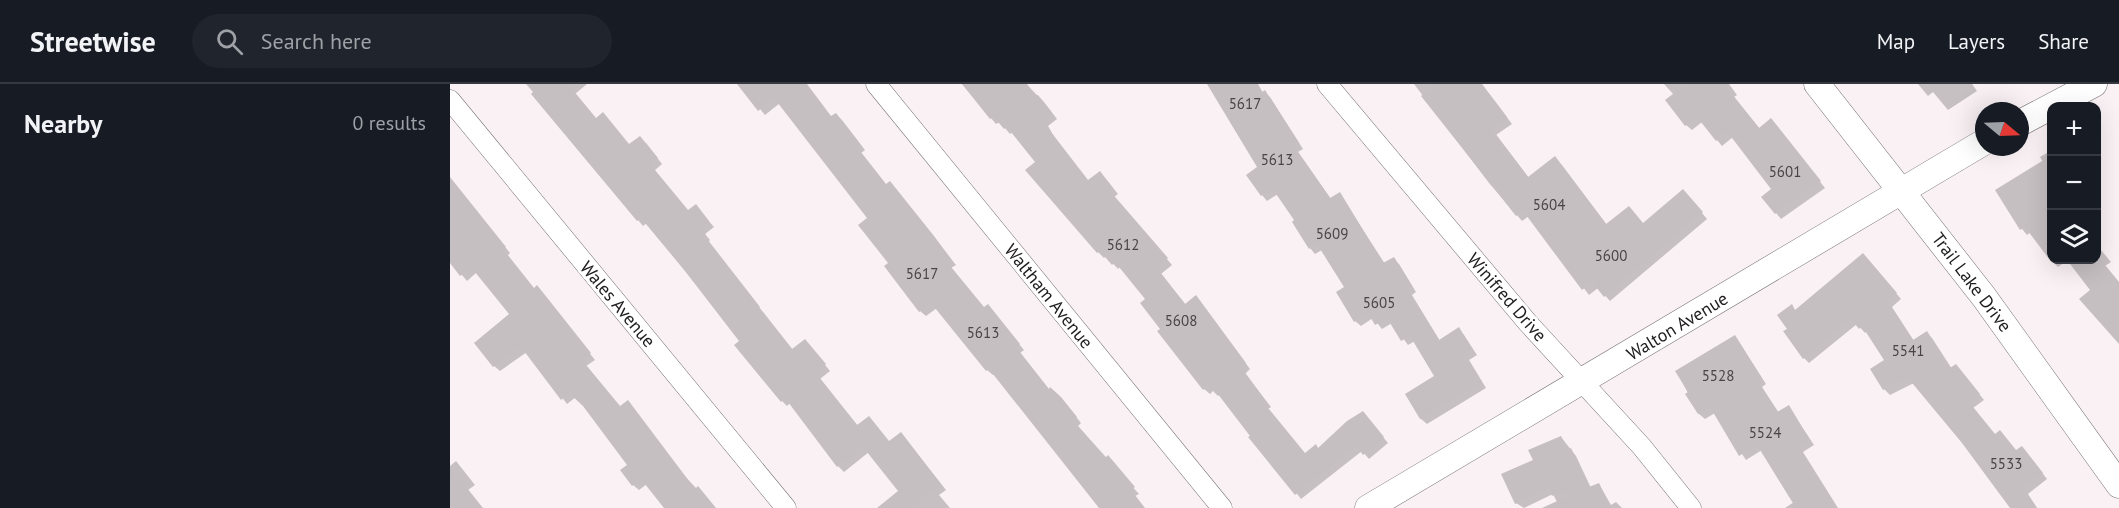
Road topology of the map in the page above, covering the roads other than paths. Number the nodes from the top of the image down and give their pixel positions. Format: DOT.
graph roads {
  1 [pos="876,84"];
  2 [pos="1327,84"];
  3 [pos="1817,84"];
  4 [pos="2094,84"];
  5 [pos="450,100"];
  6 [pos="2029,118"];
  7 [pos="1975,148"];
  8 [pos="1903,192"];
  9 [pos="1582,382"];
  10 [pos="2119,485"];
  11 [pos="786,508"];
  12 [pos="1222,508"];
  13 [pos="1368,508"];
  14 [pos="1691,508"];
  1 -- 12 [label="street, Waltham Avenue"];
  2 -- 9 [label="street, Winifred Drive"];
  3 -- 8 [label="street, Trail Lake Drive"];
  4 -- 6 [label="street"];
  5 -- 11 [label="street, Wales Avenue"];
  7 -- 8 [label="street, Walton Avenue"];
  8 -- 9 [label="street, Walton Avenue"];
  8 -- 10 [label="street, Trail Lake Drive"];
  9 -- 13 [label="street, Walton Avenue"];
  9 -- 14 [label="street, Winifred Drive"];
}
